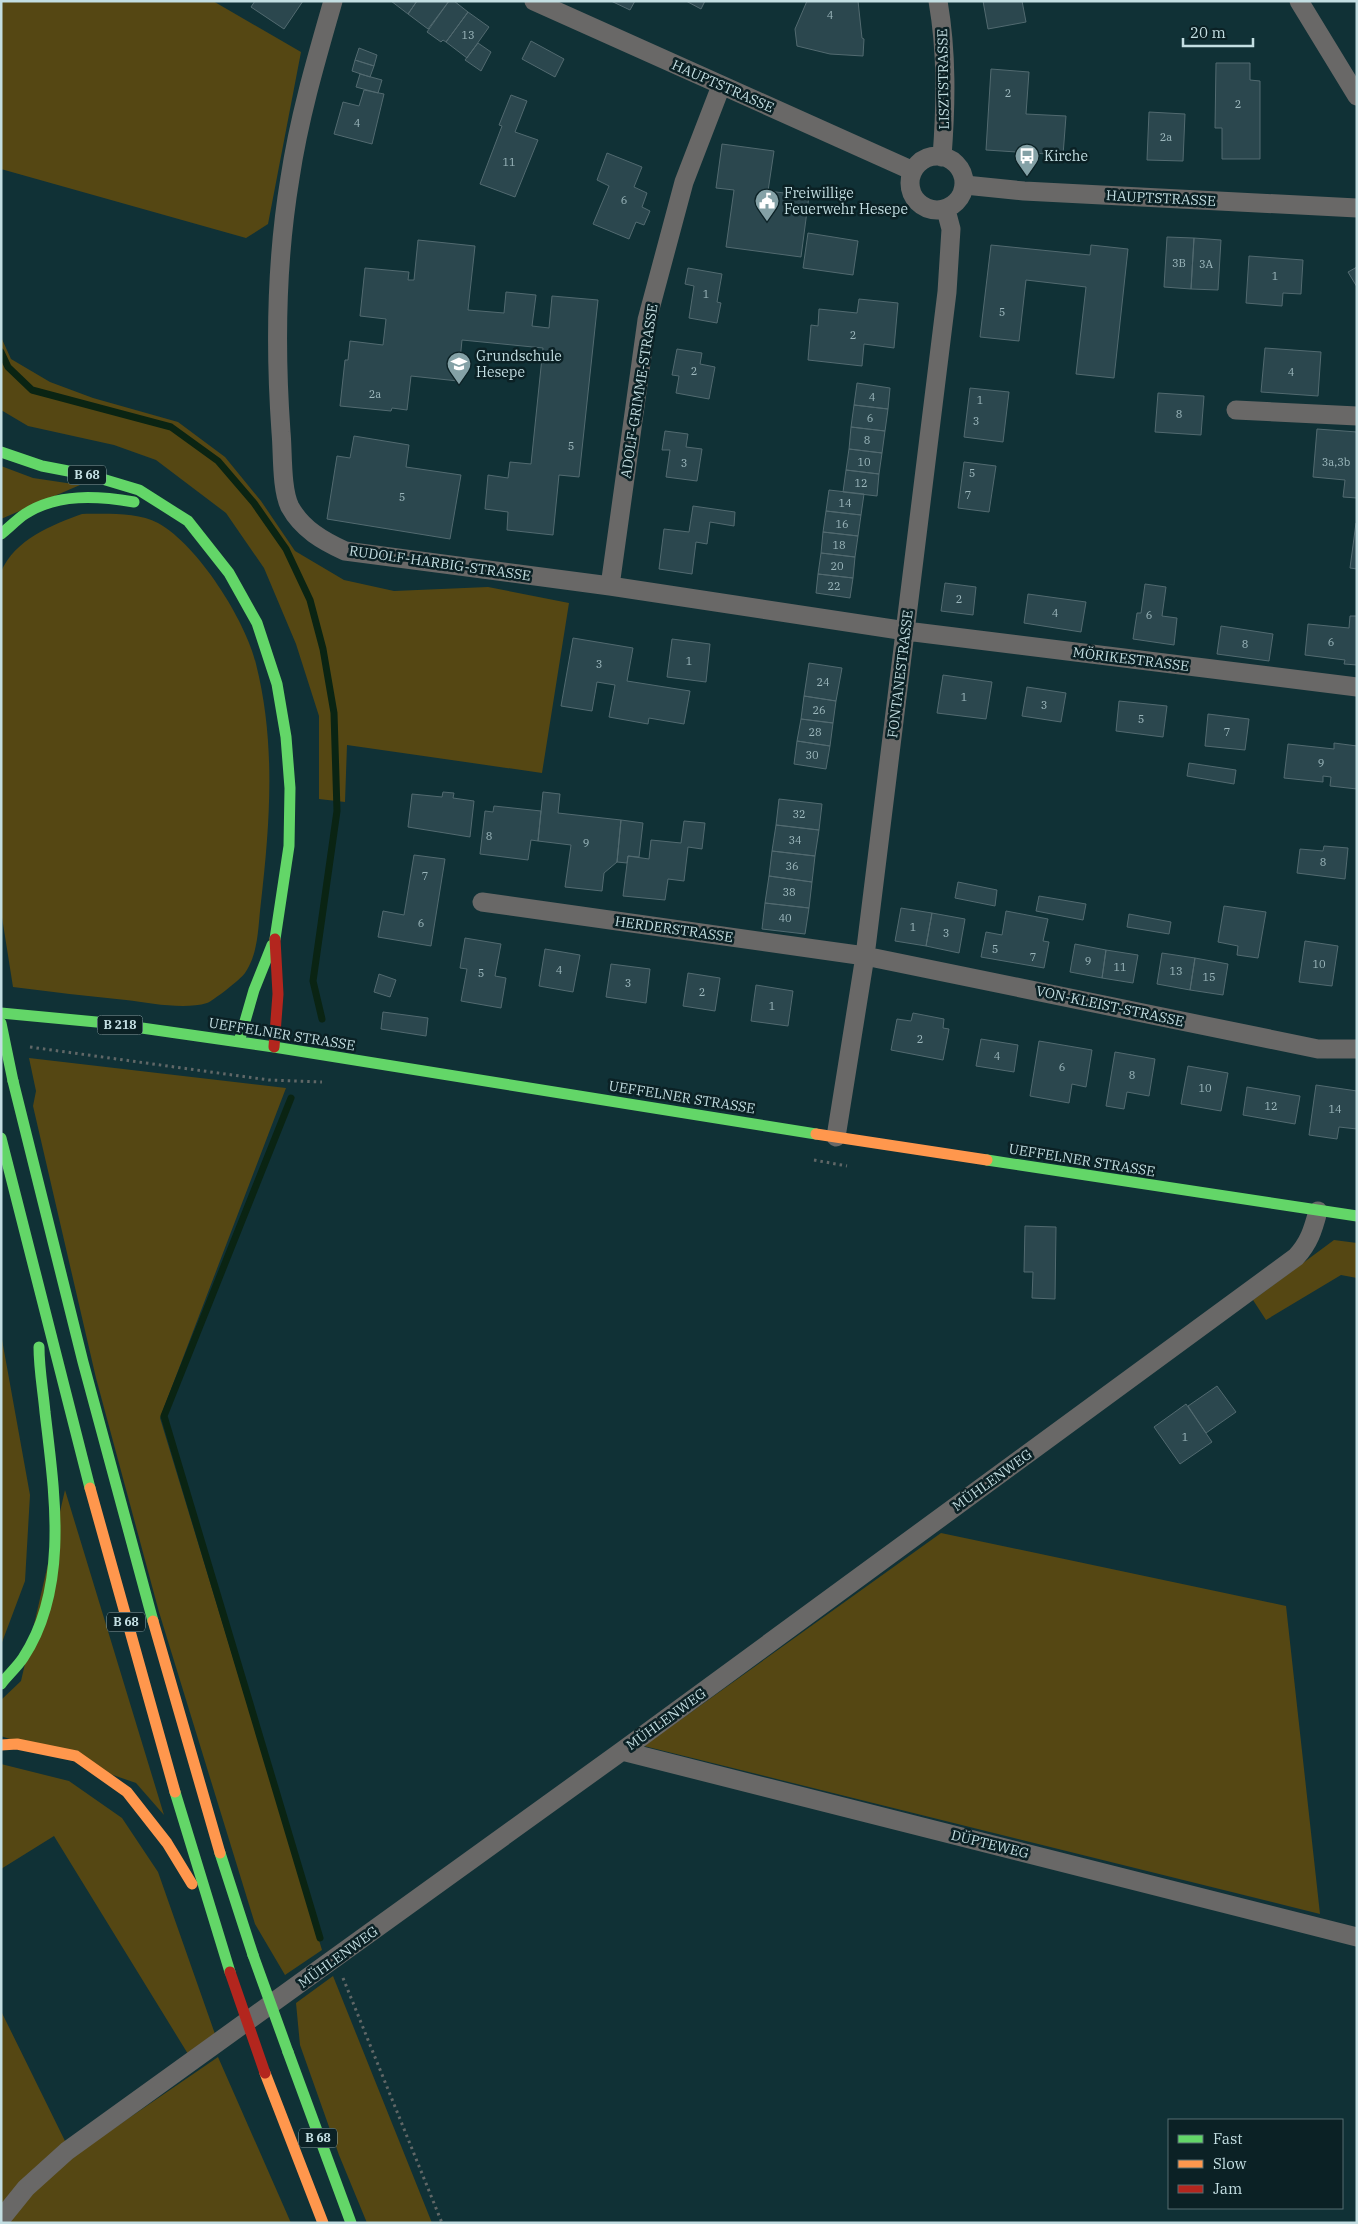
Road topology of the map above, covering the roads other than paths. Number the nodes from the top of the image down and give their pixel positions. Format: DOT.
graph roads {
  1 [pos="333,1"];
  2 [pos="534,1"];
  3 [pos="938,1"];
  4 [pos="1299,1"];
  5 [pos="721,86"];
  6 [pos="1357,96"];
  7 [pos="942,156"];
  8 [pos="913,170"];
  9 [pos="965,185"];
  10 [pos="1357,208"];
  11 [pos="946,210"];
  12 [pos="1236,410"];
  13 [pos="1357,416"];
  14 [pos="1,452"];
  15 [pos="168,510"];
  16 [pos="1,534"];
  17 [pos="610,586"];
  18 [pos="906,631"];
  19 [pos="1357,687"];
  20 [pos="482,902"];
  21 [pos="274,942"];
  22 [pos="865,956"];
  23 [pos="1,1013"];
  24 [pos="1,1023"];
  25 [pos="239,1042"];
  26 [pos="274,1047"];
  27 [pos="1357,1049"];
  28 [pos="836,1137"];
  29 [pos="1,1138"];
  30 [pos="1318,1211"];
  31 [pos="1357,1216"];
  32 [pos="41,1308"];
  33 [pos="1,1684"];
  34 [pos="1,1745"];
  35 [pos="622,1751"];
  36 [pos="217,1935"];
  37 [pos="1357,1937"];
  38 [pos="1,2219"];
  39 [pos="323,2223"];
  40 [pos="351,2223"];
  1 -- 17 [label="street, RUDOLF-HARBIG-STRASSE"];
  2 -- 5 [label="street, HAUPTSTRASSE"];
  3 -- 7 [label="street, LISZTSTRASSE"];
  4 -- 6 [label="street"];
  5 -- 8 [label="street, HAUPTSTRASSE"];
  5 -- 17 [label="street, ADOLF-GRIMME-STRASSE"];
  7 -- 8 [label="street"];
  7 -- 9 [label="street"];
  8 -- 11 [label="street"];
  9 -- 10 [label="street, HAUPTSTRASSE"];
  9 -- 11 [label="street"];
  11 -- 18 [label="street, FONTANESTRASSE"];
  12 -- 13 [label="street"];
  14 -- 15 [label="main road, B 68"];
  15 -- 16 [label="main road"];
  15 -- 21 [label="main road"];
  17 -- 18 [label="street, RUDOLF-HARBIG-STRASSE"];
  18 -- 19 [label="street, MÖRIKESTRASSE"];
  18 -- 22 [label="street, FONTANESTRASSE"];
  20 -- 22 [label="street, HERDERSTRASSE"];
  21 -- 25 [label="main road"];
  21 -- 26 [label="main road"];
  22 -- 27 [label="street, VON-KLEIST-STRASSE"];
  22 -- 28 [label="street, FONTANESTRASSE"];
  23 -- 25 [label="main road, UEFFELNER STRASSE / B 218"];
  24 -- 40 [label="main road, B 68, bridge"];
  25 -- 26 [label="main road, UEFFELNER STRASSE / B 218"];
  26 -- 28 [label="main road, UEFFELNER STRASSE"];
  28 -- 30 [label="main road, UEFFELNER STRASSE"];
  29 -- 32 [label="main road, B 68"];
  30 -- 31 [label="main road, UEFFELNER STRASSE"];
  30 -- 35 [label="street, MÜHLENWEG"];
  32 -- 33 [label="main road, B 68"];
  32 -- 36 [label="main road, B 68"];
  34 -- 36 [label="main road, B 68"];
  35 -- 37 [label="street, DÜPTEWEG"];
  35 -- 38 [label="street, MÜHLENWEG"];
  36 -- 39 [label="main road, B 68, bridge"];
}
